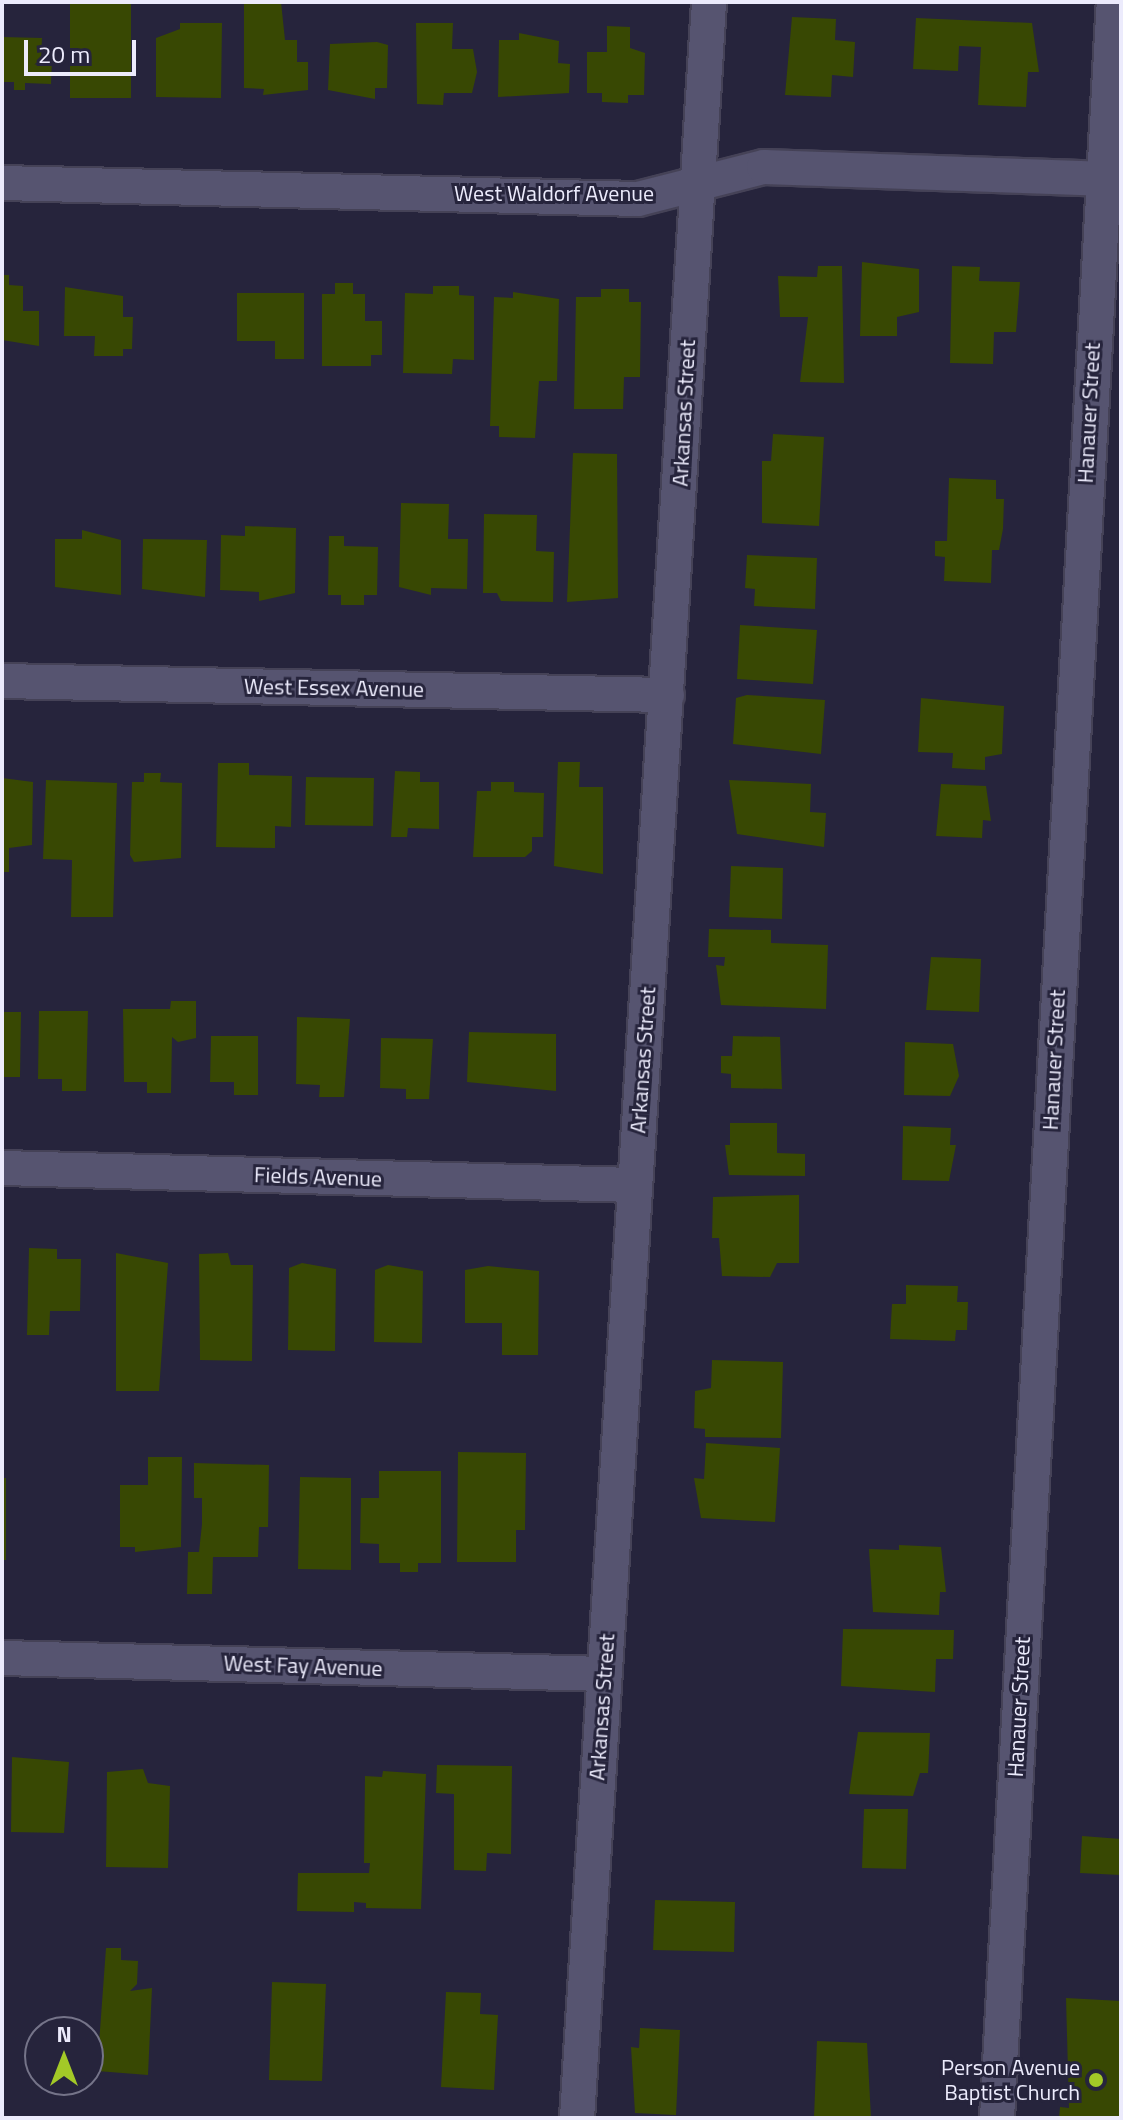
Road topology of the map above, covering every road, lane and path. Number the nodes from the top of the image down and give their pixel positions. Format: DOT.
graph roads {
  1 [pos="709,2"];
  2 [pos="1114,2"];
  3 [pos="1102,179"];
  4 [pos="698,182"];
  5 [pos="2,183"];
  6 [pos="2,681"];
  7 [pos="667,695"];
  8 [pos="2,1168"];
  9 [pos="635,1185"];
  10 [pos="2,1658"];
  11 [pos="604,1674"];
  12 [pos="577,2118"];
  13 [pos="997,2118"];
  1 -- 4 [label="street, Arkansas Street"];
  2 -- 3 [label="street, Hanauer Street"];
  3 -- 4 [label="street, West Waldorf Avenue"];
  3 -- 13 [label="street, Hanauer Street"];
  4 -- 5 [label="street, West Waldorf Avenue"];
  4 -- 7 [label="street, Arkansas Street"];
  6 -- 7 [label="street, West Essex Avenue"];
  7 -- 9 [label="street, Arkansas Street"];
  8 -- 9 [label="street, Fields Avenue"];
  9 -- 11 [label="street, Arkansas Street"];
  10 -- 11 [label="street, West Fay Avenue"];
  11 -- 12 [label="street, Arkansas Street"];
}
